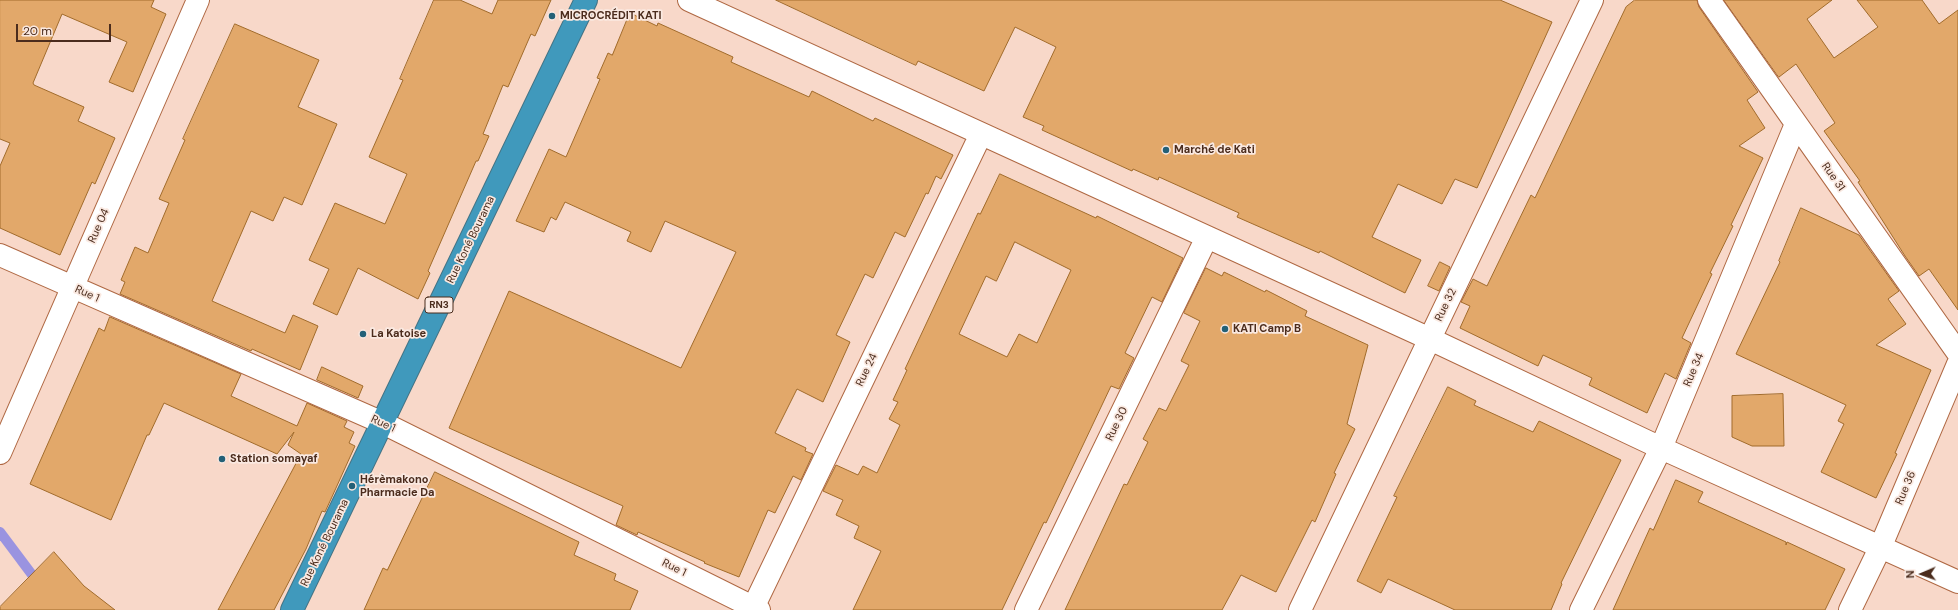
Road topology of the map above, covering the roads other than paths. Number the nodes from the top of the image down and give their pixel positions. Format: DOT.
graph roads {
  1 [pos="198,0"];
  2 [pos="586,0"];
  3 [pos="689,0"];
  4 [pos="1592,0"];
  5 [pos="1708,0"];
  6 [pos="1796,124"];
  7 [pos="981,134"];
  8 [pos="1207,237"];
  9 [pos="0,255"];
  10 [pos="72,287"];
  11 [pos="1430,339"];
  12 [pos="1958,353"];
  13 [pos="1958,364"];
  14 [pos="383,423"];
  15 [pos="1661,448"];
  16 [pos="0,453"];
  17 [pos="1880,548"];
  18 [pos="1958,582"];
  19 [pos="755,609"];
  20 [pos="292,610"];
  21 [pos="1026,610"];
  22 [pos="1300,610"];
  23 [pos="1580,610"];
  24 [pos="1850,610"];
  1 -- 10 [label="street, Rue 04"];
  2 -- 14 [label="highway, Rue Koné Bourama / RN3"];
  3 -- 7 [label="street"];
  4 -- 11 [label="street, Rue 32"];
  5 -- 6 [label="street, Rue 31"];
  6 -- 12 [label="street, Rue 31"];
  6 -- 15 [label="street, Rue 34"];
  7 -- 8 [label="street"];
  7 -- 19 [label="street, Rue 24"];
  8 -- 11 [label="street"];
  8 -- 21 [label="street, Rue 30"];
  9 -- 10 [label="street, Rue 1"];
  10 -- 14 [label="street, Rue 1"];
  10 -- 16 [label="street, Rue 04"];
  11 -- 15 [label="street"];
  11 -- 22 [label="street, Rue 32"];
  13 -- 17 [label="street, Rue 36"];
  14 -- 19 [label="street, Rue 1"];
  14 -- 20 [label="highway, Rue Koné Bourama / RN3"];
  15 -- 17 [label="street"];
  15 -- 23 [label="street, Rue 34"];
  17 -- 18 [label="street"];
  17 -- 24 [label="street, Rue 36"];
}
